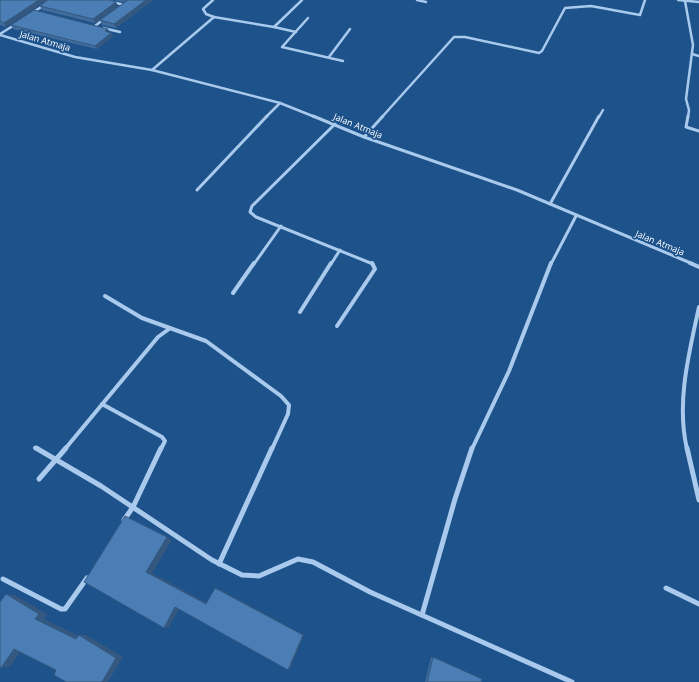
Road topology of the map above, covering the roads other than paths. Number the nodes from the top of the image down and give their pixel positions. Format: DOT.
graph roads {
  1 [pos="52,0"];
  2 [pos="105,0"];
  3 [pos="213,0"];
  4 [pos="302,0"];
  5 [pos="417,0"];
  6 [pos="644,0"];
  7 [pos="678,0"];
  8 [pos="685,1"];
  9 [pos="426,2"];
  10 [pos="699,2"];
  11 [pos="118,9"];
  12 [pos="35,11"];
  13 [pos="42,13"];
  14 [pos="28,15"];
  15 [pos="107,17"];
  16 [pos="214,17"];
  17 [pos="308,18"];
  18 [pos="22,20"];
  19 [pos="87,24"];
  20 [pos="95,26"];
  21 [pos="274,27"];
  22 [pos="350,29"];
  23 [pos="120,32"];
  24 [pos="296,32"];
  25 [pos="0,35"];
  26 [pos="692,54"];
  27 [pos="699,56"];
  28 [pos="329,57"];
  29 [pos="343,61"];
  30 [pos="152,70"];
  31 [pos="280,103"];
  32 [pos="603,110"];
  33 [pos="334,124"];
  34 [pos="699,131"];
  35 [pos="364,137"];
  36 [pos="197,190"];
  37 [pos="550,204"];
  38 [pos="576,216"];
  39 [pos="281,226"];
  40 [pos="340,250"];
  41 [pos="699,267"];
  42 [pos="233,293"];
  43 [pos="105,296"];
  44 [pos="699,307"];
  45 [pos="300,312"];
  46 [pos="337,326"];
  47 [pos="169,328"];
  48 [pos="102,404"];
  49 [pos="35,448"];
  50 [pos="57,460"];
  51 [pos="39,479"];
  52 [pos="699,500"];
  53 [pos="133,507"];
  54 [pos="120,526"];
  55 [pos="219,564"];
  56 [pos="91,572"];
  57 [pos="3,579"];
  58 [pos="666,588"];
  59 [pos="699,604"];
  60 [pos="422,615"];
  61 [pos="572,682"];
  1 -- 12 [label="street"];
  2 -- 11 [label="street"];
  3 -- 16 [label="street"];
  4 -- 21 [label="street"];
  5 -- 9 [label="street"];
  6 -- 35 [label="street"];
  7 -- 8 [label="street"];
  8 -- 10 [label="street"];
  8 -- 26 [label="street"];
  12 -- 13 [label="street"];
  12 -- 14 [label="street"];
  15 -- 20 [label="street"];
  16 -- 21 [label="street"];
  16 -- 30 [label="street"];
  17 -- 24 [label="street"];
  18 -- 25 [label="street"];
  19 -- 20 [label="street"];
  20 -- 23 [label="street"];
  21 -- 24 [label="street"];
  22 -- 28 [label="street"];
  24 -- 28 [label="street"];
  25 -- 30 [label="street, Jalan Atmaja"];
  26 -- 27 [label="street"];
  26 -- 34 [label="street"];
  28 -- 29 [label="street"];
  30 -- 31 [label="street, Jalan Atmaja"];
  31 -- 33 [label="street, Jalan Atmaja"];
  31 -- 36 [label="street"];
  32 -- 37 [label="street"];
  33 -- 35 [label="street, Jalan Atmaja"];
  33 -- 39 [label="street"];
  35 -- 37 [label="street, Jalan Atmaja"];
  37 -- 38 [label="street, Jalan Atmaja"];
  38 -- 41 [label="street, Jalan Atmaja"];
  38 -- 60 [label="street"];
  39 -- 40 [label="street"];
  39 -- 42 [label="street"];
  40 -- 45 [label="street"];
  40 -- 46 [label="street"];
  43 -- 47 [label="street"];
  44 -- 52 [label="street"];
  47 -- 48 [label="street"];
  47 -- 55 [label="street"];
  48 -- 50 [label="street"];
  48 -- 53 [label="street"];
  49 -- 50 [label="street"];
  50 -- 51 [label="street"];
  50 -- 53 [label="street"];
  53 -- 54 [label="street"];
  53 -- 55 [label="street"];
  55 -- 60 [label="street"];
  56 -- 57 [label="street"];
  58 -- 59 [label="street"];
  60 -- 61 [label="street"];
}
